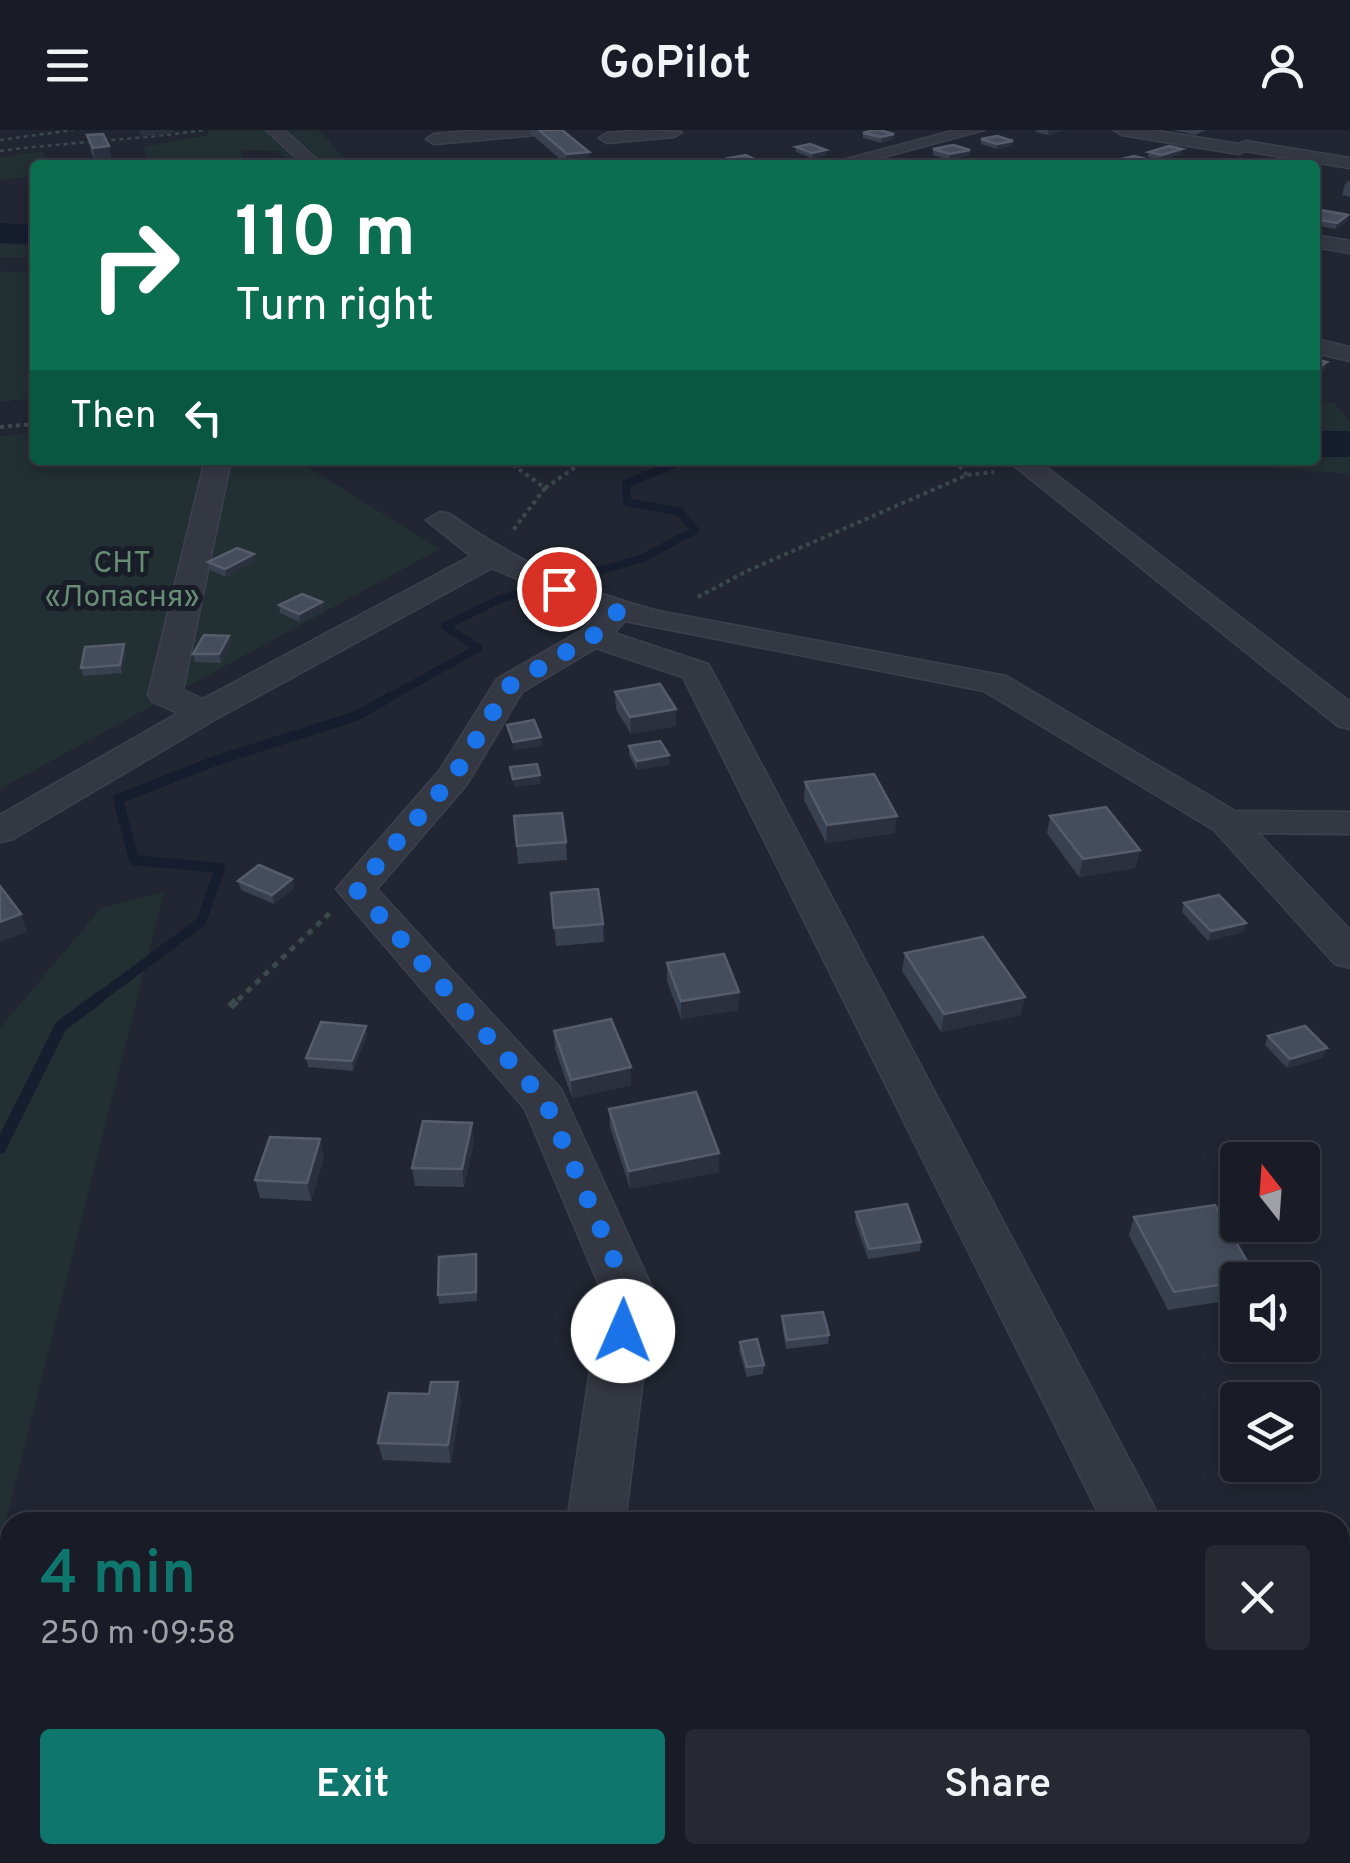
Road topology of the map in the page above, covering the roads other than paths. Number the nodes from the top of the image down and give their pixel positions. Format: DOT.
graph roads {
  1 [pos="274,130"];
  2 [pos="536,130"];
  3 [pos="976,130"];
  4 [pos="1271,130"];
  5 [pos="1133,131"];
  6 [pos="674,132"];
  7 [pos="602,134"];
  8 [pos="434,139"];
  9 [pos="1242,147"];
  10 [pos="622,150"];
  11 [pos="308,160"];
  12 [pos="854,160"];
  13 [pos="1215,160"];
  14 [pos="1345,162"];
  15 [pos="1320,178"];
  16 [pos="1320,242"];
  17 [pos="1350,247"];
  18 [pos="1320,347"];
  19 [pos="1350,354"];
  20 [pos="217,465"];
  21 [pos="1018,465"];
  22 [pos="440,520"];
  23 [pos="492,557"];
  24 [pos="616,618"];
  25 [pos="204,712"];
  26 [pos="1350,719"];
  27 [pos="1228,822"];
  28 [pos="1350,823"];
  29 [pos="0,830"];
  30 [pos="1350,955"];
  31 [pos="597,1512"];
  32 [pos="1128,1512"];
  1 -- 11 [label="street"];
  2 -- 8 [label="street"];
  3 -- 12 [label="street"];
  4 -- 9 [label="street"];
  5 -- 9 [label="street"];
  6 -- 7 [label="street"];
  7 -- 10 [label="street"];
  9 -- 13 [label="street"];
  9 -- 14 [label="street"];
  14 -- 15 [label="street"];
  16 -- 17 [label="street"];
  18 -- 19 [label="street"];
  20 -- 25 [label="street"];
  21 -- 26 [label="street"];
  22 -- 23 [label="street"];
  23 -- 24 [label="street"];
  23 -- 25 [label="street"];
  24 -- 27 [label="street"];
  24 -- 31 [label="street"];
  24 -- 32 [label="street"];
  25 -- 29 [label="street"];
  27 -- 28 [label="street"];
  27 -- 30 [label="street"];
}
